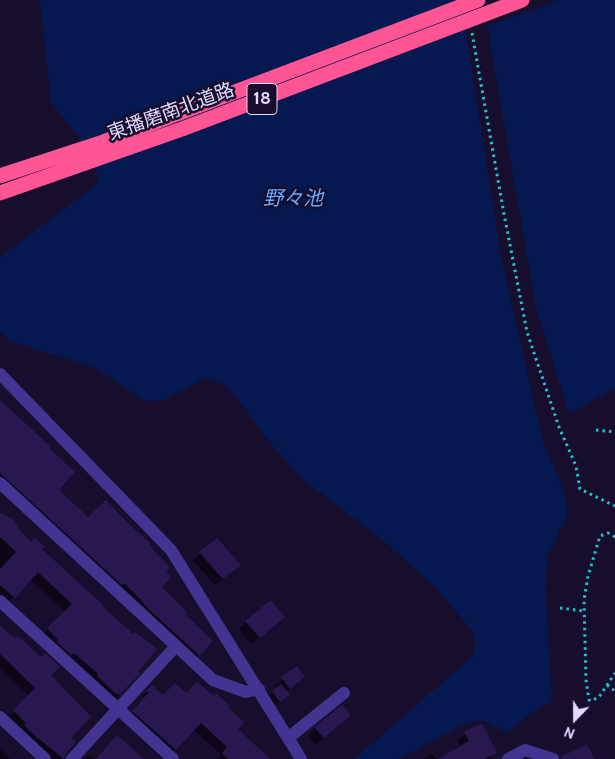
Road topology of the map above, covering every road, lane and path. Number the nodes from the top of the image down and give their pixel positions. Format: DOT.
graph roads {
  1 [pos="478,0"];
  2 [pos="522,0"];
  3 [pos="472,30"];
  4 [pos="0,176"];
  5 [pos="0,193"];
  6 [pos="0,374"];
  7 [pos="596,430"];
  8 [pos="615,432"];
  9 [pos="0,483"];
  10 [pos="615,506"];
  11 [pos="615,536"];
  12 [pos="0,601"];
  13 [pos="560,608"];
  14 [pos="584,611"];
  15 [pos="176,646"];
  16 [pos="615,673"];
  17 [pos="607,685"];
  18 [pos="258,689"];
  19 [pos="615,691"];
  20 [pos="344,693"];
  21 [pos="118,708"];
  22 [pos="0,717"];
  23 [pos="288,738"];
  24 [pos="46,759"];
  25 [pos="72,759"];
  26 [pos="173,759"];
  27 [pos="300,759"];
  28 [pos="508,759"];
  29 [pos="553,759"];
  1 -- 4 [label="highway, 東播磨南北道路 / 18, bridge"];
  2 -- 5 [label="highway, 東播磨南北道路 / 18, bridge"];
  3 -- 10 [label="path"];
  6 -- 18 [label="street"];
  7 -- 8 [label="path"];
  9 -- 15 [label="street"];
  11 -- 14 [label="path"];
  12 -- 21 [label="street"];
  13 -- 14 [label="path"];
  14 -- 17 [label="path"];
  15 -- 18 [label="street"];
  15 -- 21 [label="street"];
  16 -- 17 [label="path"];
  17 -- 19 [label="path"];
  18 -- 23 [label="street"];
  20 -- 23 [label="street"];
  21 -- 25 [label="street"];
  21 -- 26 [label="street"];
  22 -- 24 [label="street"];
  23 -- 27 [label="street"];
  28 -- 29 [label="street"];
}
